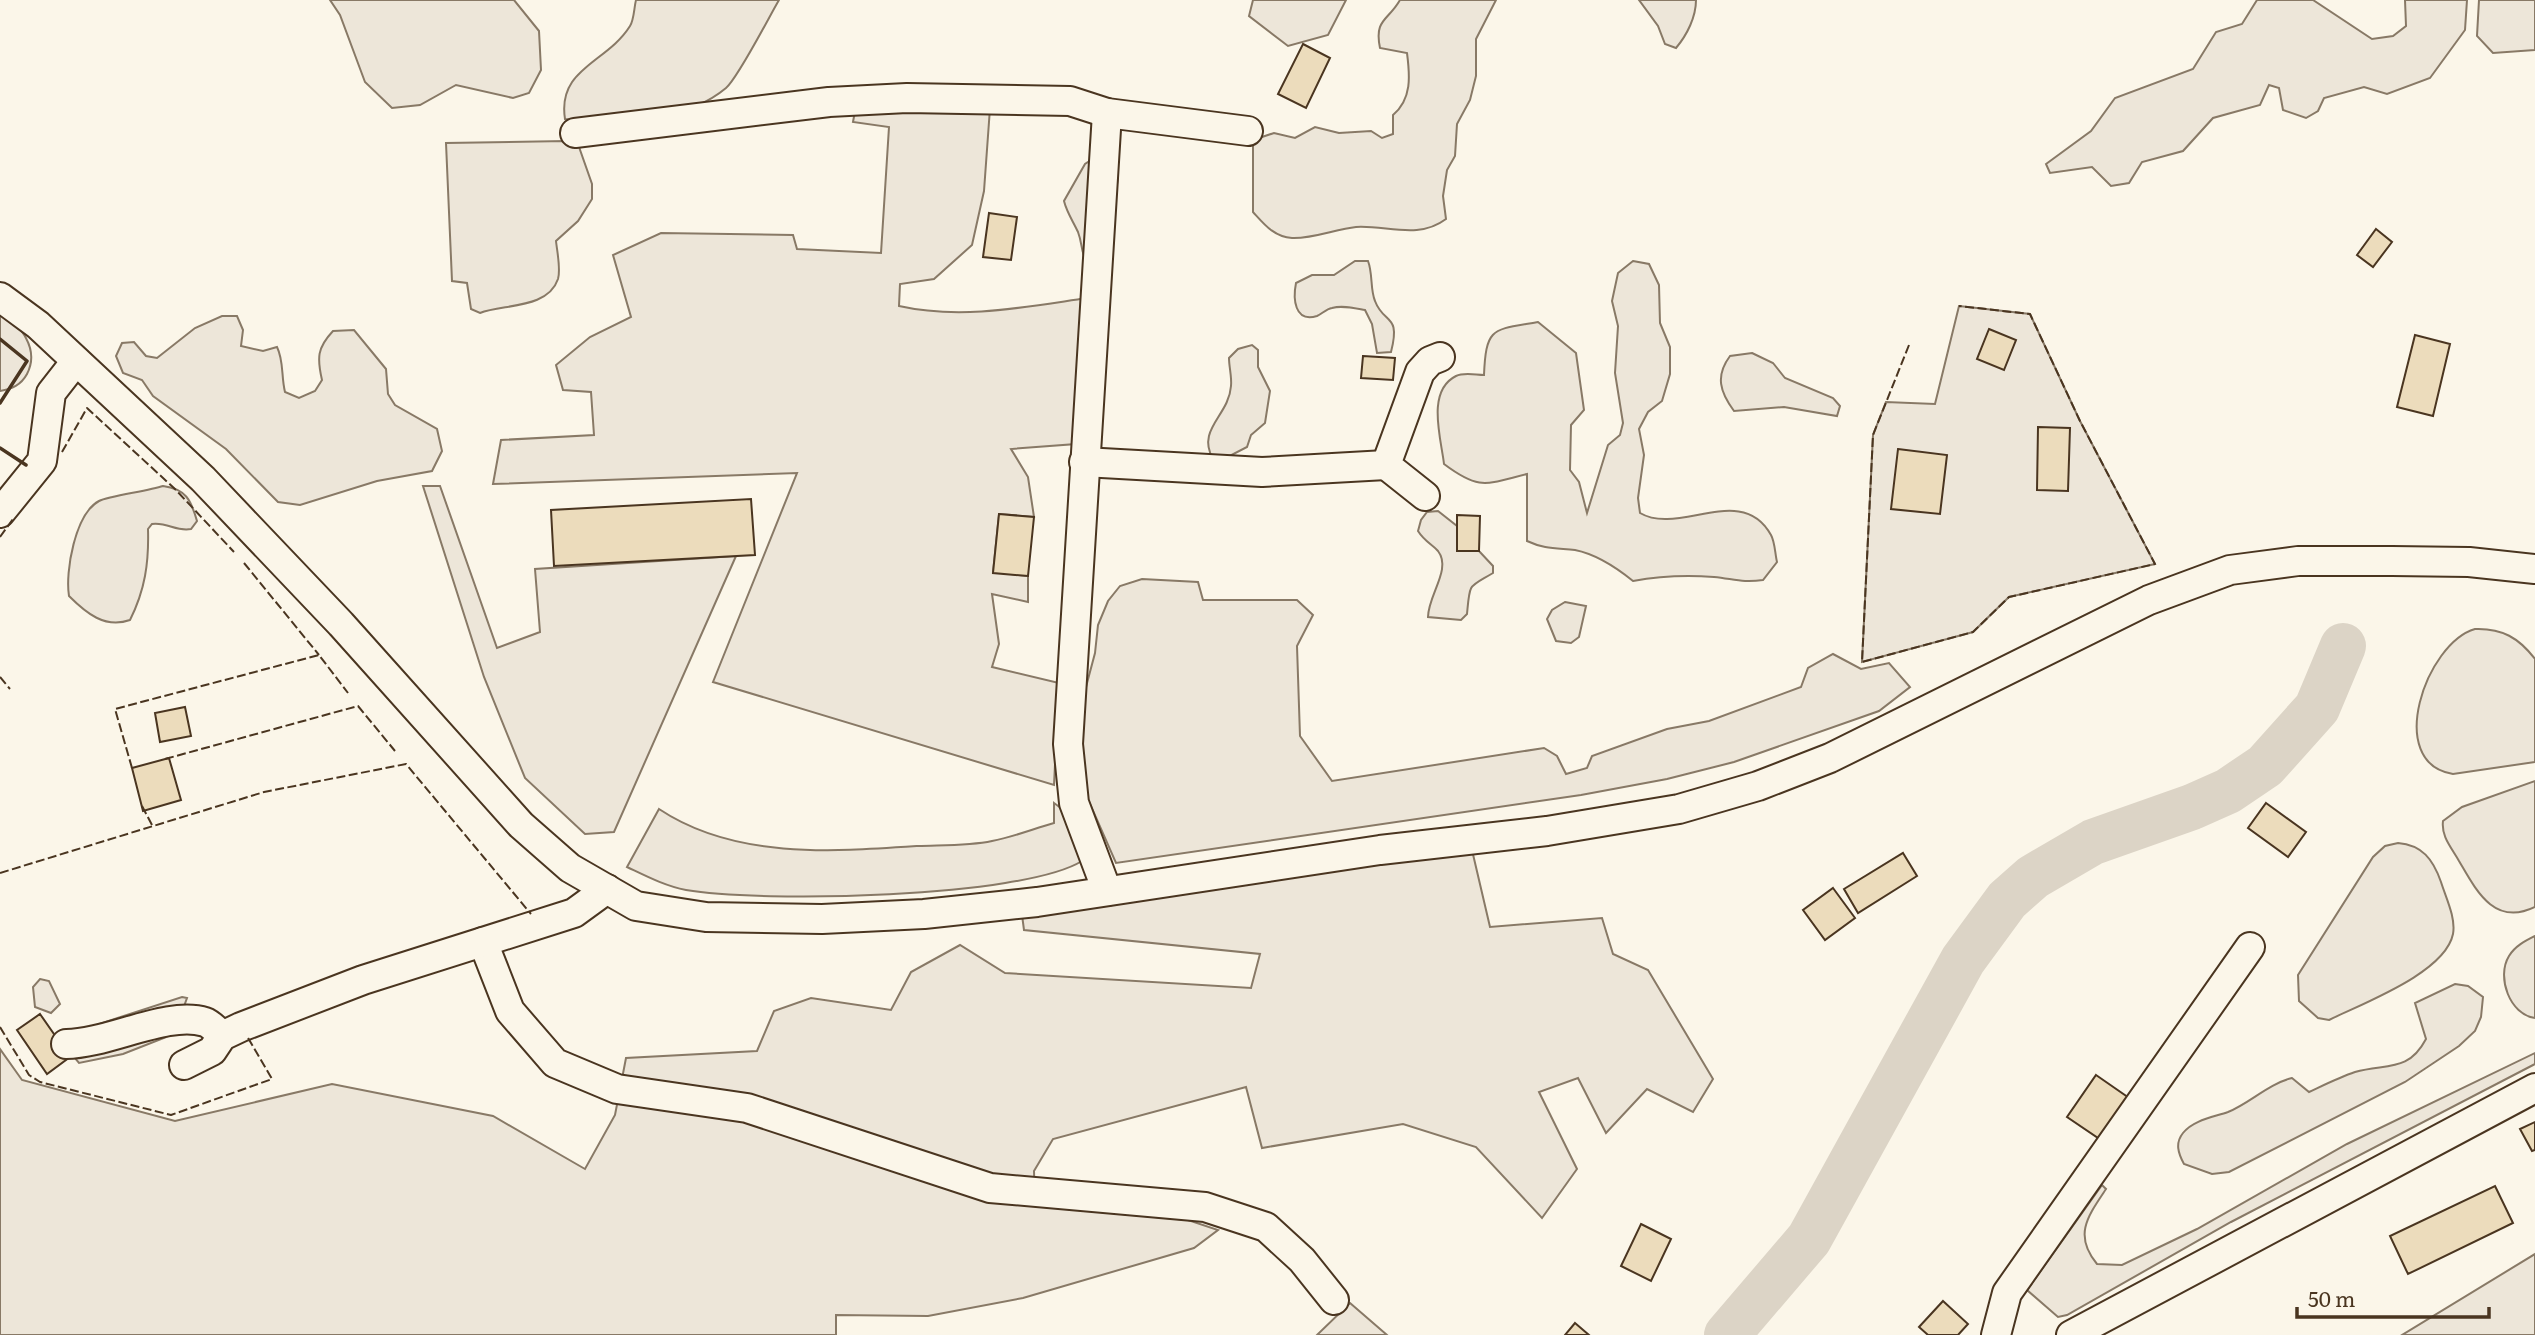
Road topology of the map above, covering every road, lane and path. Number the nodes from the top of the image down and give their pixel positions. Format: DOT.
graph roads {
  1 [pos="1107,113"];
  2 [pos="1248,131"];
  3 [pos="575,132"];
  4 [pos="0,297"];
  5 [pos="1440,357"];
  6 [pos="76,361"];
  7 [pos="1083,462"];
  8 [pos="1386,465"];
  9 [pos="1425,496"];
  10 [pos="0,513"];
  11 [pos="2535,569"];
  12 [pos="607,889"];
  13 [pos="1107,891"];
  14 [pos="483,942"];
  15 [pos="2250,947"];
  16 [pos="222,1036"];
  17 [pos="66,1044"];
  18 [pos="184,1065"];
  19 [pos="2535,1088"];
  20 [pos="1334,1300"];
  21 [pos="1996,1335"];
  22 [pos="2071,1335"];
  1 -- 2 [label="street"];
  1 -- 3 [label="street"];
  1 -- 7 [label="street"];
  4 -- 6 [label="street"];
  5 -- 8 [label="street"];
  6 -- 10 [label="street"];
  6 -- 12 [label="street"];
  7 -- 8 [label="street"];
  7 -- 13 [label="street"];
  8 -- 9 [label="street"];
  11 -- 13 [label="street"];
  12 -- 13 [label="street"];
  12 -- 14 [label="street"];
  14 -- 16 [label="street"];
  14 -- 20 [label="street"];
  15 -- 21 [label="street"];
  16 -- 17 [label="street"];
  16 -- 18 [label="street"];
  19 -- 22 [label="street"];
}
